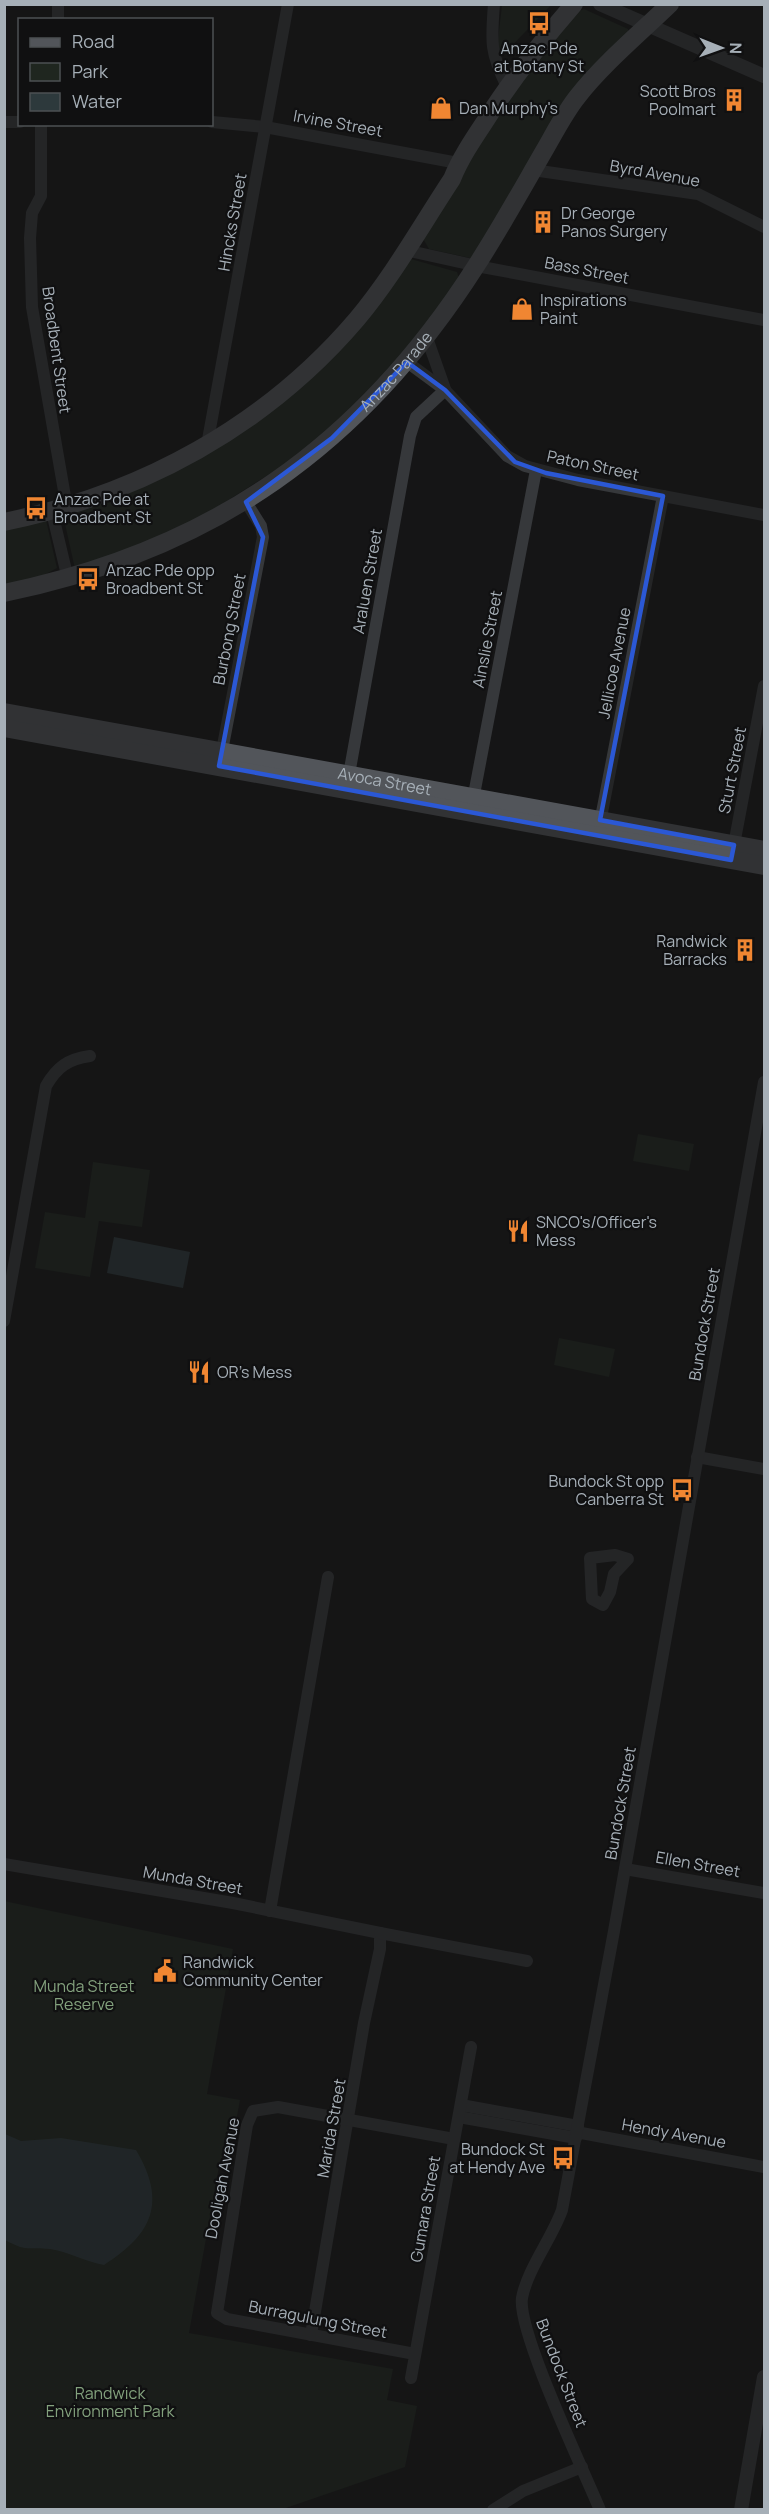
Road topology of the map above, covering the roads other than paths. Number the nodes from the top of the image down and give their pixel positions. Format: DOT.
graph roads {
  1 [pos="288,4"];
  2 [pos="494,4"];
  3 [pos="574,4"];
  4 [pos="600,4"];
  5 [pos="670,4"];
  6 [pos="648,26"];
  7 [pos="765,76"];
  8 [pos="507,87"];
  9 [pos="213,122"];
  10 [pos="41,126"];
  11 [pos="265,127"];
  12 [pos="458,163"];
  13 [pos="533,170"];
  14 [pos="765,227"];
  15 [pos="405,250"];
  16 [pos="476,266"];
  17 [pos="765,320"];
  18 [pos="427,338"];
  19 [pos="407,362"];
  20 [pos="445,390"];
  21 [pos="207,445"];
  22 [pos="536,470"];
  23 [pos="663,496"];
  24 [pos="246,502"];
  25 [pos="59,510"];
  26 [pos="765,515"];
  27 [pos="4,522"];
  28 [pos="68,579"];
  29 [pos="4,593"];
  30 [pos="764,694"];
  31 [pos="4,712"];
  32 [pos="4,728"];
  33 [pos="221,759"];
  34 [pos="347,783"];
  35 [pos="472,805"];
  36 [pos="599,828"];
  37 [pos="765,850"];
  38 [pos="733,853"];
  39 [pos="765,866"];
  40 [pos="90,1056"];
  41 [pos="765,1082"];
  42 [pos="4,1321"];
  43 [pos="698,1457"];
  44 [pos="765,1469"];
  45 [pos="328,1577"];
  46 [pos="4,1864"];
  47 [pos="625,1869"];
  48 [pos="765,1893"];
  49 [pos="270,1911"];
  50 [pos="377,1932"];
  51 [pos="527,1961"];
  52 [pos="471,2047"];
  53 [pos="460,2111"];
  54 [pos="349,2120"];
  55 [pos="577,2132"];
  56 [pos="454,2139"];
  57 [pos="765,2167"];
  58 [pos="217,2313"];
  59 [pos="311,2335"];
  60 [pos="415,2354"];
  61 [pos="765,2377"];
  62 [pos="411,2378"];
  63 [pos="582,2467"];
  64 [pos="493,2510"];
  65 [pos="600,2510"];
  66 [pos="741,2510"];
  1 -- 11 [label="street, Hincks Street"];
  2 -- 8 [label="street"];
  3 -- 8 [label="main road"];
  4 -- 6 [label="street"];
  5 -- 6 [label="main road, Anzac Parade"];
  6 -- 7 [label="street"];
  6 -- 13 [label="main road, Anzac Parade"];
  8 -- 12 [label="main road"];
  9 -- 11 [label="street, Irvine Street"];
  10 -- 25 [label="street, Broadbent Street"];
  11 -- 12 [label="street, Irvine Street"];
  11 -- 21 [label="street, Hincks Street"];
  12 -- 15 [label="main road"];
  13 -- 14 [label="street, Byrd Avenue"];
  13 -- 16 [label="main road, Anzac Parade"];
  15 -- 16 [label="street, Bass Street"];
  15 -- 21 [label="main road"];
  16 -- 17 [label="street, Bass Street"];
  16 -- 18 [label="main road, Anzac Parade"];
  18 -- 19 [label="main road, Anzac Parade"];
  18 -- 20 [label="street, Paton Street"];
  19 -- 20 [label="street, Paton Street"];
  19 -- 24 [label="main road, Anzac Parade"];
  20 -- 22 [label="street, Paton Street"];
  20 -- 34 [label="street, Araluen Street"];
  21 -- 25 [label="main road"];
  22 -- 23 [label="street, Paton Street"];
  22 -- 35 [label="street, Ainslie Street"];
  23 -- 26 [label="street, Paton Street"];
  23 -- 36 [label="street, Jellicoe Avenue"];
  24 -- 28 [label="main road, Anzac Parade"];
  24 -- 33 [label="street, Burbong Street"];
  25 -- 27 [label="main road"];
  25 -- 28 [label="street, Broadbent Street"];
  28 -- 29 [label="main road, Anzac Parade"];
  30 -- 38 [label="street, Sturt Street"];
  31 -- 33 [label="main road, Avoca Street"];
  32 -- 33 [label="main road, Avoca Street"];
  33 -- 34 [label="main road, Avoca Street"];
  34 -- 35 [label="main road, Avoca Street"];
  35 -- 36 [label="main road, Avoca Street"];
  36 -- 38 [label="main road, Avoca Street"];
  37 -- 38 [label="main road, Avoca Street"];
  38 -- 39 [label="main road, Avoca Street"];
  40 -- 42 [label="street"];
  41 -- 43 [label="street, Bundock Street"];
  43 -- 44 [label="street"];
  43 -- 47 [label="street, Bundock Street"];
  45 -- 49 [label="street"];
  46 -- 49 [label="street, Munda Street"];
  47 -- 48 [label="street, Ellen Street"];
  47 -- 55 [label="street, Bundock Street"];
  49 -- 50 [label="street, Munda Street"];
  50 -- 51 [label="street, Munda Street"];
  50 -- 54 [label="street, Marida Street"];
  52 -- 53 [label="street, Gumara Street"];
  53 -- 55 [label="street, Hendy Avenue"];
  53 -- 56 [label="street, Gumara Street"];
  54 -- 56 [label="street, Dooligah Avenue"];
  54 -- 58 [label="street, Dooligah Avenue"];
  54 -- 59 [label="street, Marida Street"];
  55 -- 57 [label="street, Hendy Avenue"];
  55 -- 63 [label="street, Bundock Street"];
  56 -- 60 [label="street, Gumara Street"];
  58 -- 59 [label="street, Burragulung Street"];
  59 -- 60 [label="street, Burragulung Street"];
  60 -- 62 [label="street, Gumara Street"];
  61 -- 66 [label="street"];
  63 -- 64 [label="street"];
  63 -- 65 [label="street, Bundock Street"];
}
